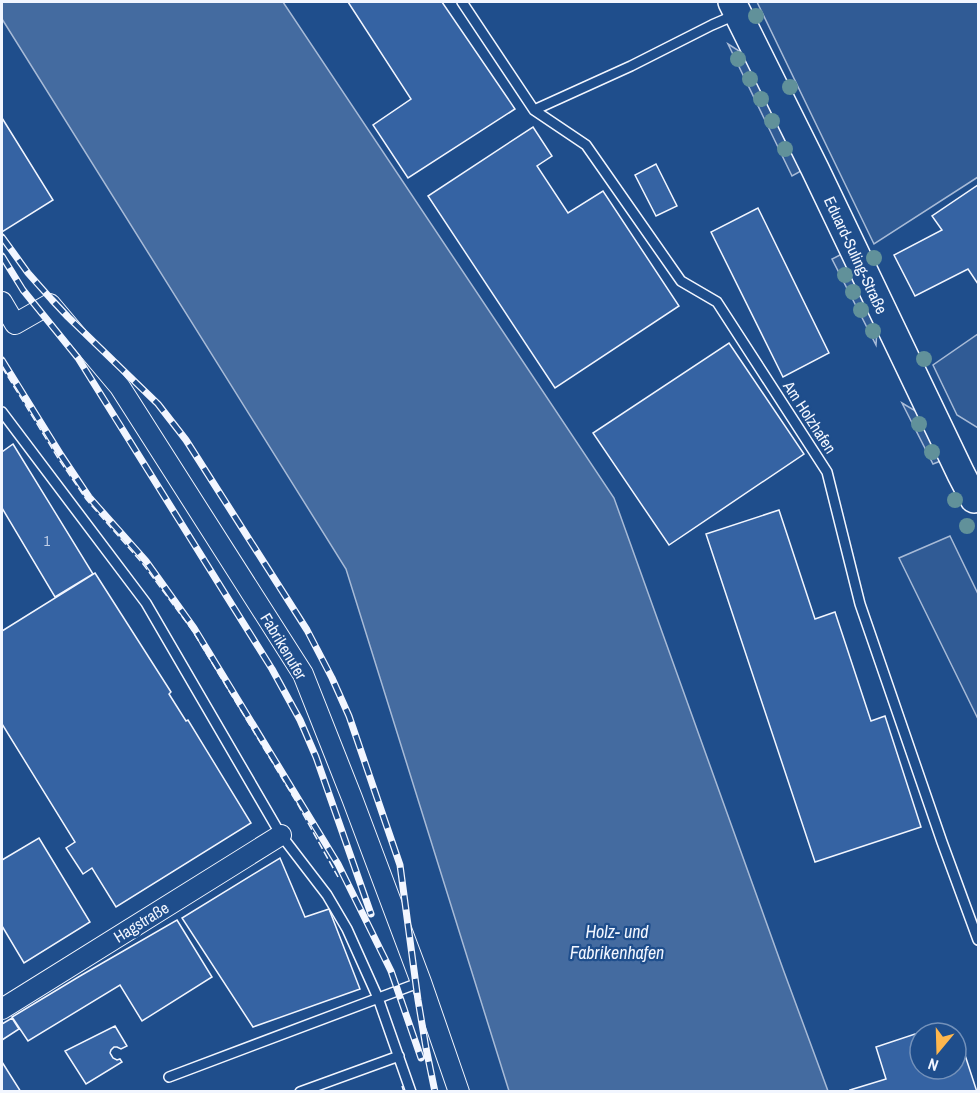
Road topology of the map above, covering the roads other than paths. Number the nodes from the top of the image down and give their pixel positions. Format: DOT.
graph roads {
  1 [pos="462,2"];
  2 [pos="734,8"];
  3 [pos="534,110"];
  4 [pos="2,302"];
  5 [pos="2,412"];
  6 [pos="977,502"];
  7 [pos="282,835"];
  8 [pos="978,940"];
  9 [pos="421,982"];
  10 [pos="378,998"];
  11 [pos="2,1009"];
  12 [pos="399,1056"];
  13 [pos="169,1077"];
  14 [pos="300,1092"];
  15 [pos="411,1092"];
  16 [pos="459,1092"];
  1 -- 3 [label="lane, Am Holzhafen"];
  2 -- 3 [label="lane"];
  2 -- 6 [label="street, Eduard-Suling-Straße"];
  3 -- 8 [label="lane, Am Holzhafen"];
  4 -- 9 [label="street, Fabrikenufer"];
  5 -- 7 [label="lane"];
  7 -- 10 [label="lane"];
  7 -- 11 [label="street, Hagstraße"];
  9 -- 10 [label="lane"];
  9 -- 16 [label="street, Fabrikenufer"];
  10 -- 12 [label="lane"];
  10 -- 13 [label="lane"];
  12 -- 14 [label="lane"];
  12 -- 15 [label="lane"];
}
